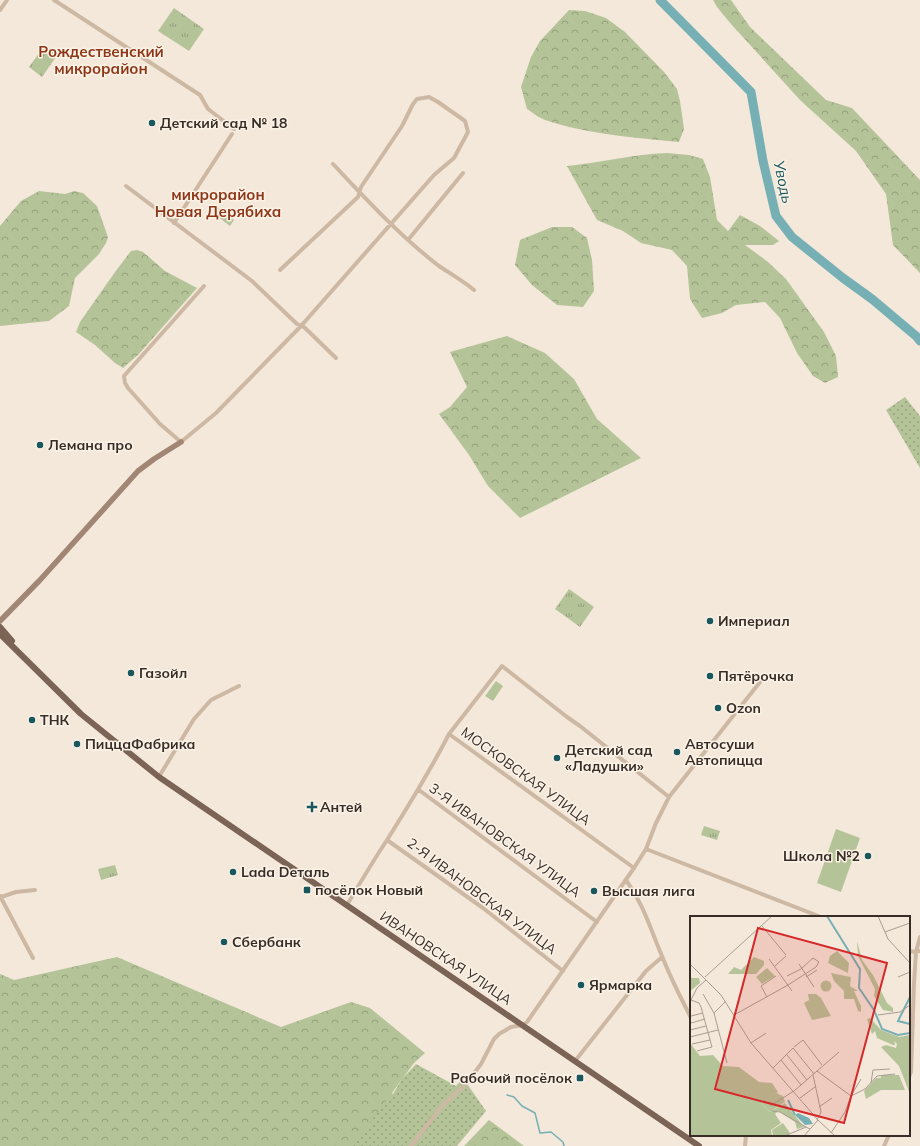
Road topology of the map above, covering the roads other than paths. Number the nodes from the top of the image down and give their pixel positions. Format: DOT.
graph roads {
  1 [pos="7,0"];
  2 [pos="54,0"];
  3 [pos="0,10"];
  4 [pos="234,129"];
  5 [pos="232,134"];
  6 [pos="333,164"];
  7 [pos="463,173"];
  8 [pos="126,186"];
  9 [pos="360,192"];
  10 [pos="174,223"];
  11 [pos="391,224"];
  12 [pos="408,240"];
  13 [pos="280,270"];
  14 [pos="204,286"];
  15 [pos="474,290"];
  16 [pos="301,326"];
  17 [pos="336,358"];
  18 [pos="181,442"];
  19 [pos="0,621"];
  20 [pos="0,627"];
  21 [pos="0,634"];
  22 [pos="760,682"];
  23 [pos="239,686"];
  24 [pos="449,734"];
  25 [pos="160,775"];
  26 [pos="179,789"];
  27 [pos="418,790"];
  28 [pos="669,797"];
  29 [pos="386,840"];
  30 [pos="646,848"];
  31 [pos="634,868"];
  32 [pos="626,880"];
  33 [pos="35,890"];
  34 [pos="1,896"];
  35 [pos="347,905"];
  36 [pos="818,916"];
  37 [pos="597,922"];
  38 [pos="920,937"];
  39 [pos="918,952"];
  40 [pos="662,957"];
  41 [pos="33,958"];
  42 [pos="563,971"];
  43 [pos="690,1016"];
  44 [pos="523,1025"];
  45 [pos="575,1061"];
  46 [pos="910,1074"];
  47 [pos="746,1136"];
  48 [pos="888,1136"];
  49 [pos="411,1146"];
  50 [pos="699,1146"];
  51 [pos="745,1146"];
  52 [pos="884,1146"];
  1 -- 3 [label="street"];
  2 -- 4 [label="street"];
  5 -- 10 [label="street"];
  6 -- 9 [label="street"];
  7 -- 12 [label="street"];
  8 -- 10 [label="street"];
  9 -- 11 [label="street"];
  9 -- 11 [label="street"];
  9 -- 13 [label="street"];
  10 -- 16 [label="street"];
  11 -- 12 [label="street"];
  11 -- 16 [label="street"];
  12 -- 15 [label="street"];
  14 -- 18 [label="street"];
  16 -- 17 [label="street"];
  16 -- 18 [label="street"];
  18 -- 19 [label="street"];
  20 -- 25 [label="main road, ИВАНОВСКАЯ УЛИЦА"];
  21 -- 26 [label="main road, ИВАНОВСКАЯ УЛИЦА"];
  22 -- 28 [label="street"];
  23 -- 25 [label="street"];
  24 -- 27 [label="street, МОСКОВСКАЯ УЛИЦА"];
  24 -- 28 [label="street"];
  24 -- 31 [label="street, МОСКОВСКАЯ УЛИЦА"];
  25 -- 26 [label="main road, ИВАНОВСКАЯ УЛИЦА"];
  26 -- 35 [label="main road, ИВАНОВСКАЯ УЛИЦА"];
  27 -- 29 [label="street, МОСКОВСКАЯ УЛИЦА"];
  27 -- 37 [label="street, 3-Я ИВАНОВСКАЯ УЛИЦА"];
  28 -- 30 [label="street"];
  29 -- 35 [label="street, МОСКОВСКАЯ УЛИЦА"];
  29 -- 42 [label="street, 2-Я ИВАНОВСКАЯ УЛИЦА"];
  30 -- 31 [label="street"];
  30 -- 36 [label="street"];
  31 -- 32 [label="street"];
  32 -- 37 [label="street"];
  32 -- 40 [label="street"];
  33 -- 34 [label="street"];
  34 -- 41 [label="street"];
  35 -- 44 [label="main road, ИВАНОВСКАЯ УЛИЦА"];
  37 -- 42 [label="street"];
  38 -- 39 [label="street"];
  39 -- 46 [label="street"];
  40 -- 43 [label="street"];
  40 -- 45 [label="street"];
  42 -- 44 [label="street"];
  44 -- 45 [label="main road, ИВАНОВСКАЯ УЛИЦА"];
  44 -- 49 [label="street"];
  45 -- 50 [label="main road, ИВАНОВСКАЯ УЛИЦА"];
  47 -- 51 [label="street"];
  48 -- 52 [label="street"];
}
